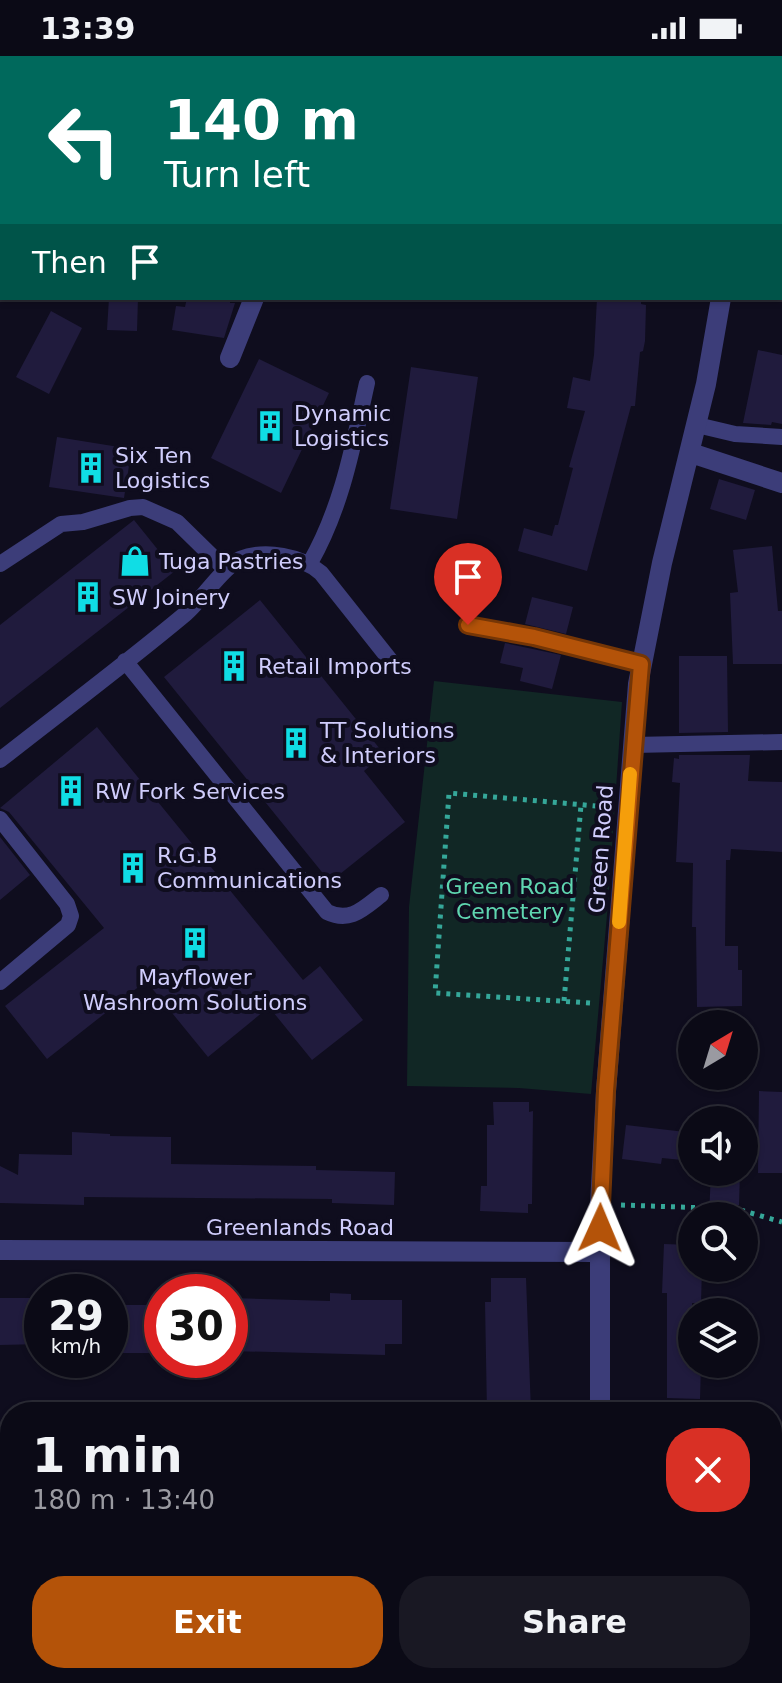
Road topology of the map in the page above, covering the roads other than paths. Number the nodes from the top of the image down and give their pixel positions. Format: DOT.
graph roads {
  1 [pos="253,300"];
  2 [pos="721,300"];
  3 [pos="230,358"];
  4 [pos="367,383"];
  5 [pos="697,425"];
  6 [pos="782,437"];
  7 [pos="691,453"];
  8 [pos="782,483"];
  9 [pos="310,563"];
  10 [pos="0,564"];
  11 [pos="226,570"];
  12 [pos="468,625"];
  13 [pos="125,661"];
  14 [pos="641,664"];
  15 [pos="394,665"];
  16 [pos="782,742"];
  17 [pos="633,745"];
  18 [pos="0,760"];
  19 [pos="0,819"];
  20 [pos="381,895"];
  21 [pos="0,982"];
  22 [pos="0,1250"];
  23 [pos="600,1252"];
  24 [pos="600,1402"];
  25 [pos="0,1570"];
  26 [pos="0,1587"];
  1 -- 3 [label="street"];
  2 -- 5 [label="street, Green Road"];
  4 -- 9 [label="lane"];
  5 -- 6 [label="lane"];
  5 -- 7 [label="street, Green Road"];
  7 -- 8 [label="street"];
  7 -- 14 [label="street, Green Road"];
  9 -- 11 [label="lane"];
  9 -- 15 [label="lane"];
  10 -- 11 [label="lane"];
  11 -- 13 [label="lane"];
  12 -- 14 [label="lane"];
  13 -- 18 [label="lane"];
  13 -- 20 [label="lane"];
  14 -- 17 [label="street, Green Road"];
  16 -- 17 [label="lane"];
  17 -- 23 [label="street, Green Road"];
  19 -- 21 [label="lane"];
  22 -- 23 [label="street, Greenlands Road"];
  23 -- 24 [label="street, Green Road"];
  25 -- 26 [label="lane"];
}
